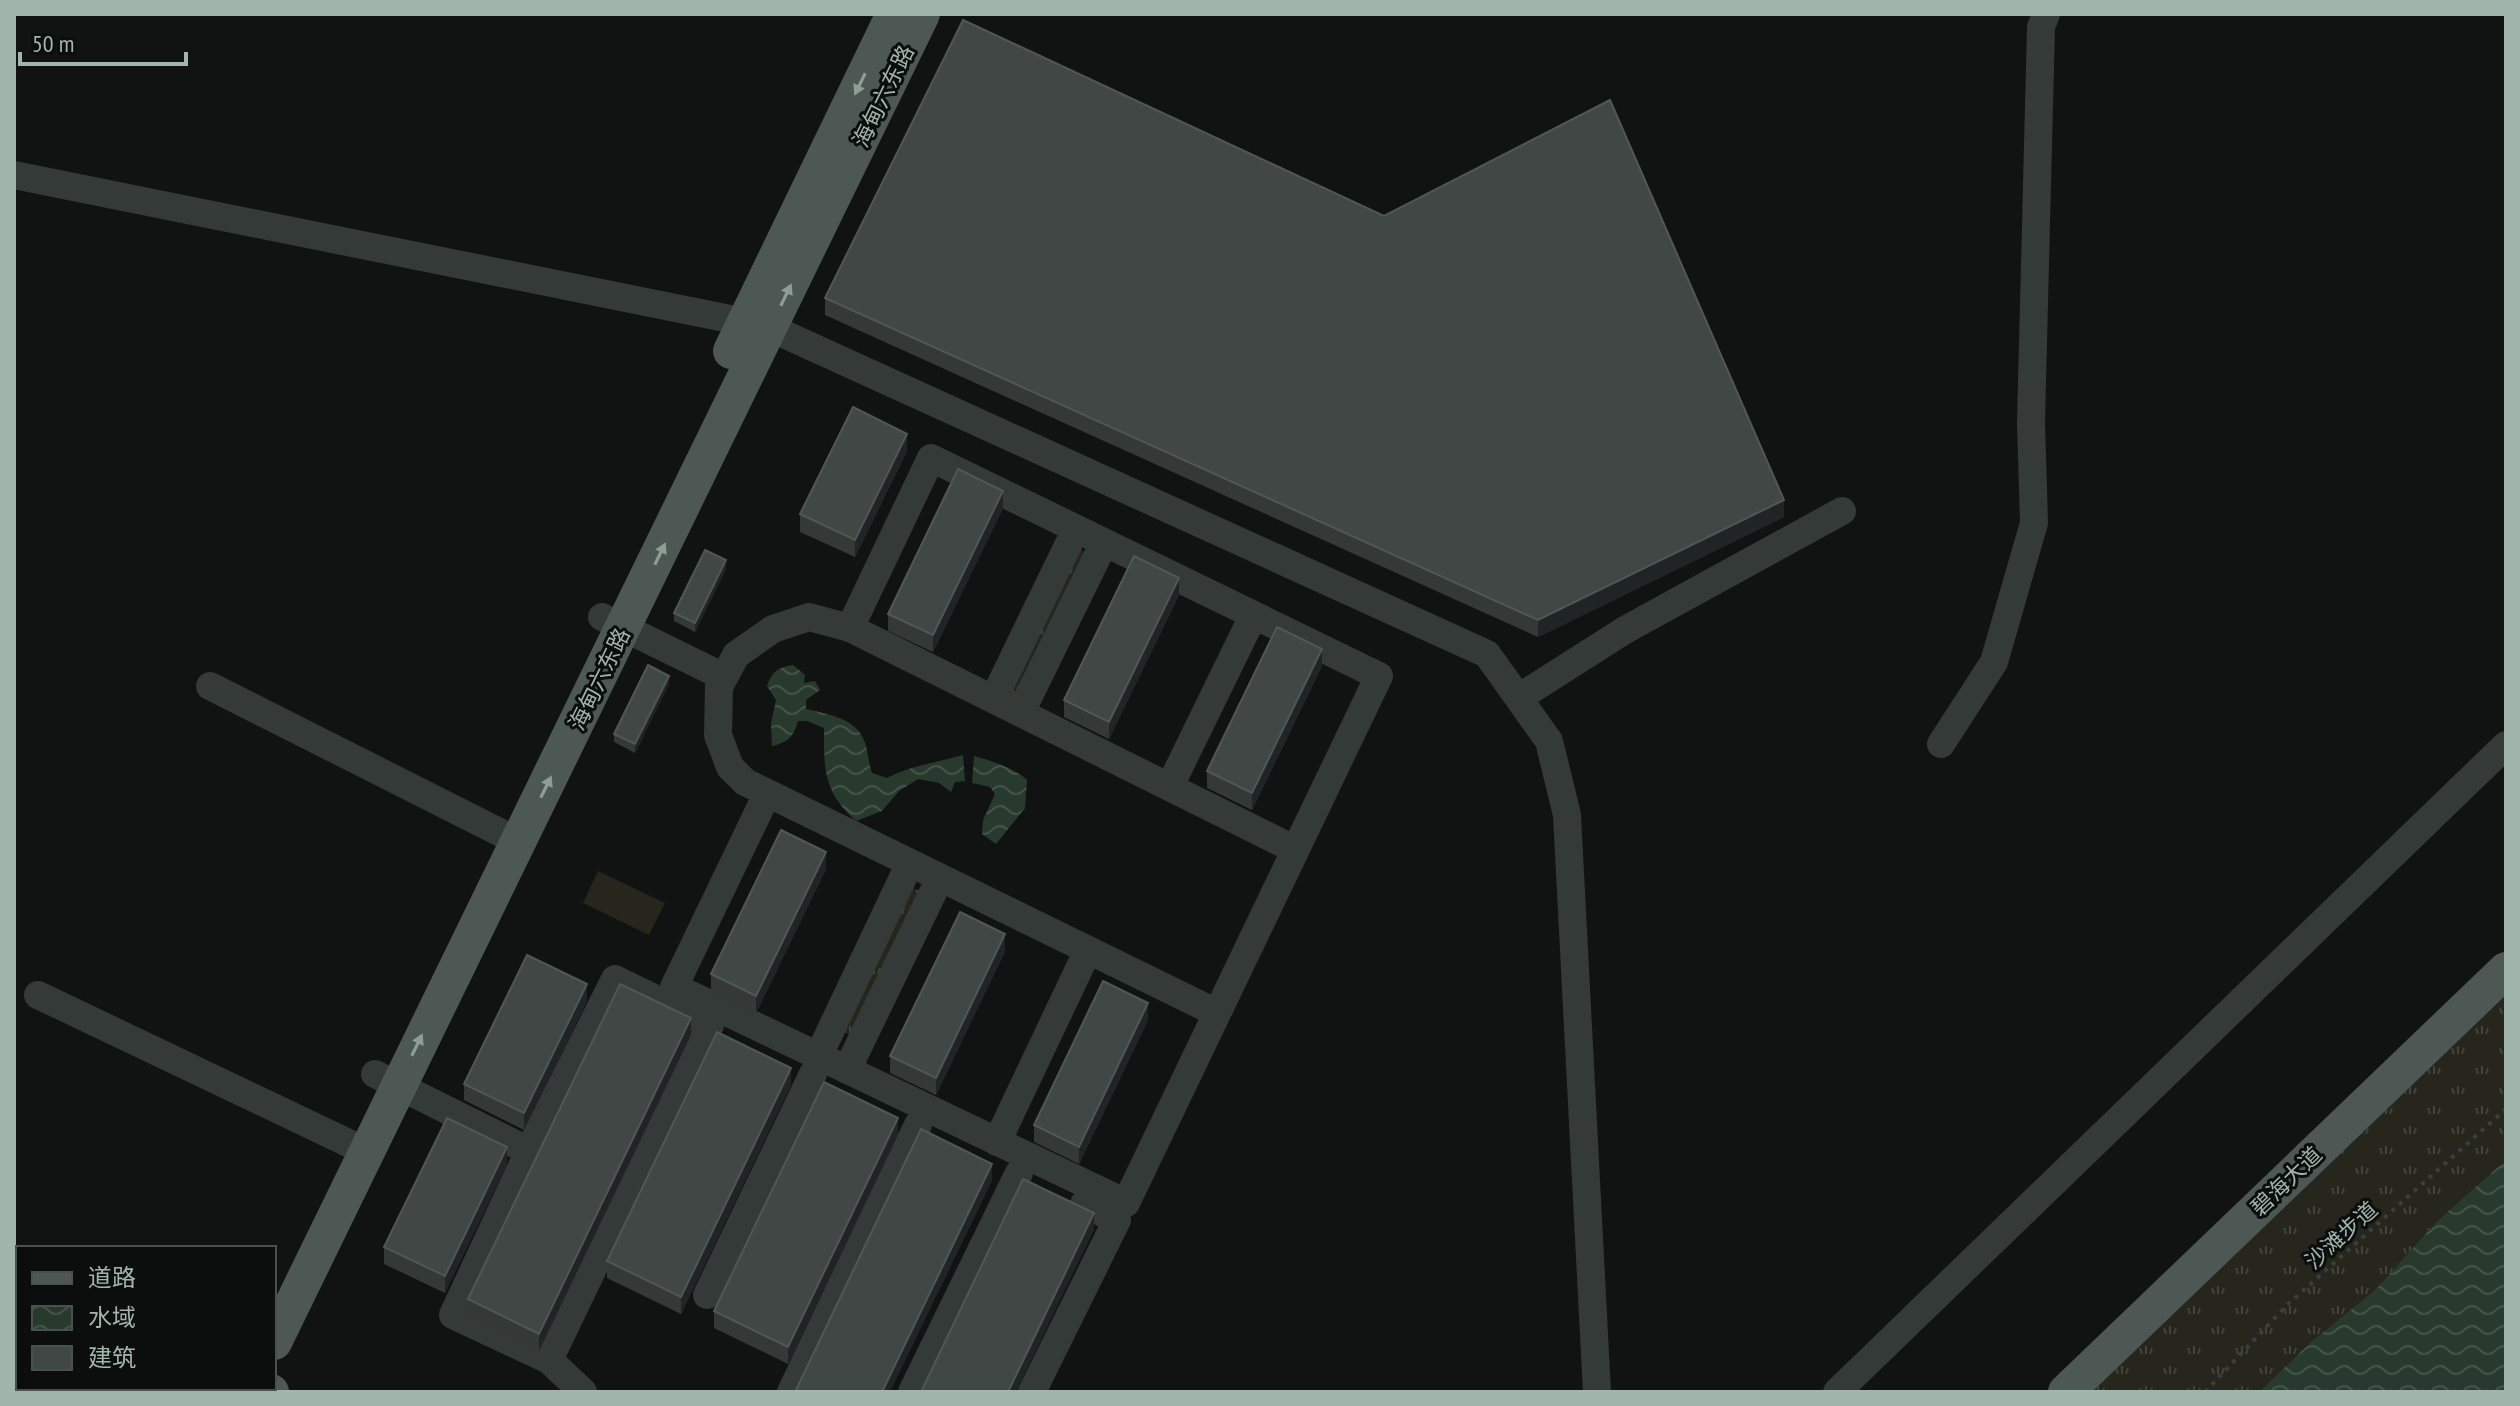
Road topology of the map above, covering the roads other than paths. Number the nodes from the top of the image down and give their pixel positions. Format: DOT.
graph roads {
  1 [pos="894,14"];
  2 [pos="922,14"];
  3 [pos="2046,14"];
  4 [pos="14,175"];
  5 [pos="757,326"];
  6 [pos="1842,511"];
  7 [pos="1076,529"];
  8 [pos="1104,543"];
  9 [pos="1253,616"];
  10 [pos="613,622"];
  11 [pos="850,628"];
  12 [pos="722,676"];
  13 [pos="210,686"];
  14 [pos="1520,697"];
  15 [pos="994,698"];
  16 [pos="1021,712"];
  17 [pos="1941,744"];
  18 [pos="2506,745"];
  19 [pos="1170,786"];
  20 [pos="767,794"];
  21 [pos="507,836"];
  22 [pos="1294,849"];
  23 [pos="909,865"];
  24 [pos="939,880"];
  25 [pos="1088,950"];
  26 [pos="2506,970"];
  27 [pos="2506,987"];
  28 [pos="38,995"];
  29 [pos="1215,1012"];
  30 [pos="710,1025"];
  31 [pos="815,1065"];
  32 [pos="847,1070"];
  33 [pos="386,1080"];
  34 [pos="918,1125"];
  35 [pos="997,1142"];
  36 [pos="354,1146"];
  37 [pos="529,1151"];
  38 [pos="1019,1173"];
  39 [pos="1121,1212"];
  40 [pos="276,1284"];
  41 [pos="707,1295"];
  42 [pos="276,1337"];
  43 [pos="549,1360"];
  44 [pos="583,1392"];
  45 [pos="791,1392"];
  46 [pos="912,1392"];
  47 [pos="1032,1392"];
  48 [pos="1597,1392"];
  49 [pos="1837,1392"];
  50 [pos="2066,1392"];
  51 [pos="2083,1392"];
  1 -- 5 [label="main road, 海甸六东路, one-way"];
  5 -- 2 [label="main road, 海甸六东路, one-way"];
  3 -- 17 [label="street"];
  4 -- 5 [label="street"];
  5 -- 10 [label="main road, 海甸六东路"];
  5 -- 14 [label="street"];
  6 -- 14 [label="street"];
  7 -- 8 [label="street"];
  7 -- 11 [label="street"];
  7 -- 15 [label="street"];
  8 -- 9 [label="street"];
  8 -- 16 [label="street"];
  9 -- 19 [label="street"];
  9 -- 22 [label="street"];
  10 -- 12 [label="street"];
  10 -- 21 [label="main road, 海甸六东路"];
  11 -- 12 [label="street"];
  11 -- 15 [label="street"];
  12 -- 20 [label="street"];
  13 -- 21 [label="street"];
  14 -- 48 [label="street"];
  15 -- 16 [label="street"];
  16 -- 19 [label="street"];
  18 -- 49 [label="street"];
  19 -- 22 [label="street"];
  20 -- 23 [label="street"];
  20 -- 31 [label="street"];
  21 -- 33 [label="main road, 海甸六东路"];
  22 -- 29 [label="street"];
  23 -- 24 [label="street"];
  23 -- 31 [label="street"];
  24 -- 25 [label="street"];
  24 -- 32 [label="street"];
  25 -- 29 [label="street"];
  25 -- 35 [label="street"];
  26 -- 50 [label="main road, 碧海大道"];
  27 -- 51 [label="main road, 碧海大道"];
  28 -- 36 [label="street"];
  29 -- 39 [label="street"];
  30 -- 31 [label="street"];
  30 -- 37 [label="street"];
  30 -- 43 [label="street"];
  31 -- 32 [label="street"];
  31 -- 34 [label="street"];
  31 -- 41 [label="street"];
  32 -- 35 [label="street"];
  33 -- 36 [label="main road, 海甸六东路"];
  33 -- 37 [label="street"];
  34 -- 38 [label="street"];
  34 -- 45 [label="street"];
  35 -- 39 [label="street"];
  36 -- 40 [label="main road, 海甸六东路"];
  36 -- 42 [label="main road, 海甸六东路"];
  37 -- 43 [label="street"];
  38 -- 39 [label="street"];
  38 -- 46 [label="street"];
  39 -- 47 [label="street"];
  43 -- 44 [label="street"];
}
